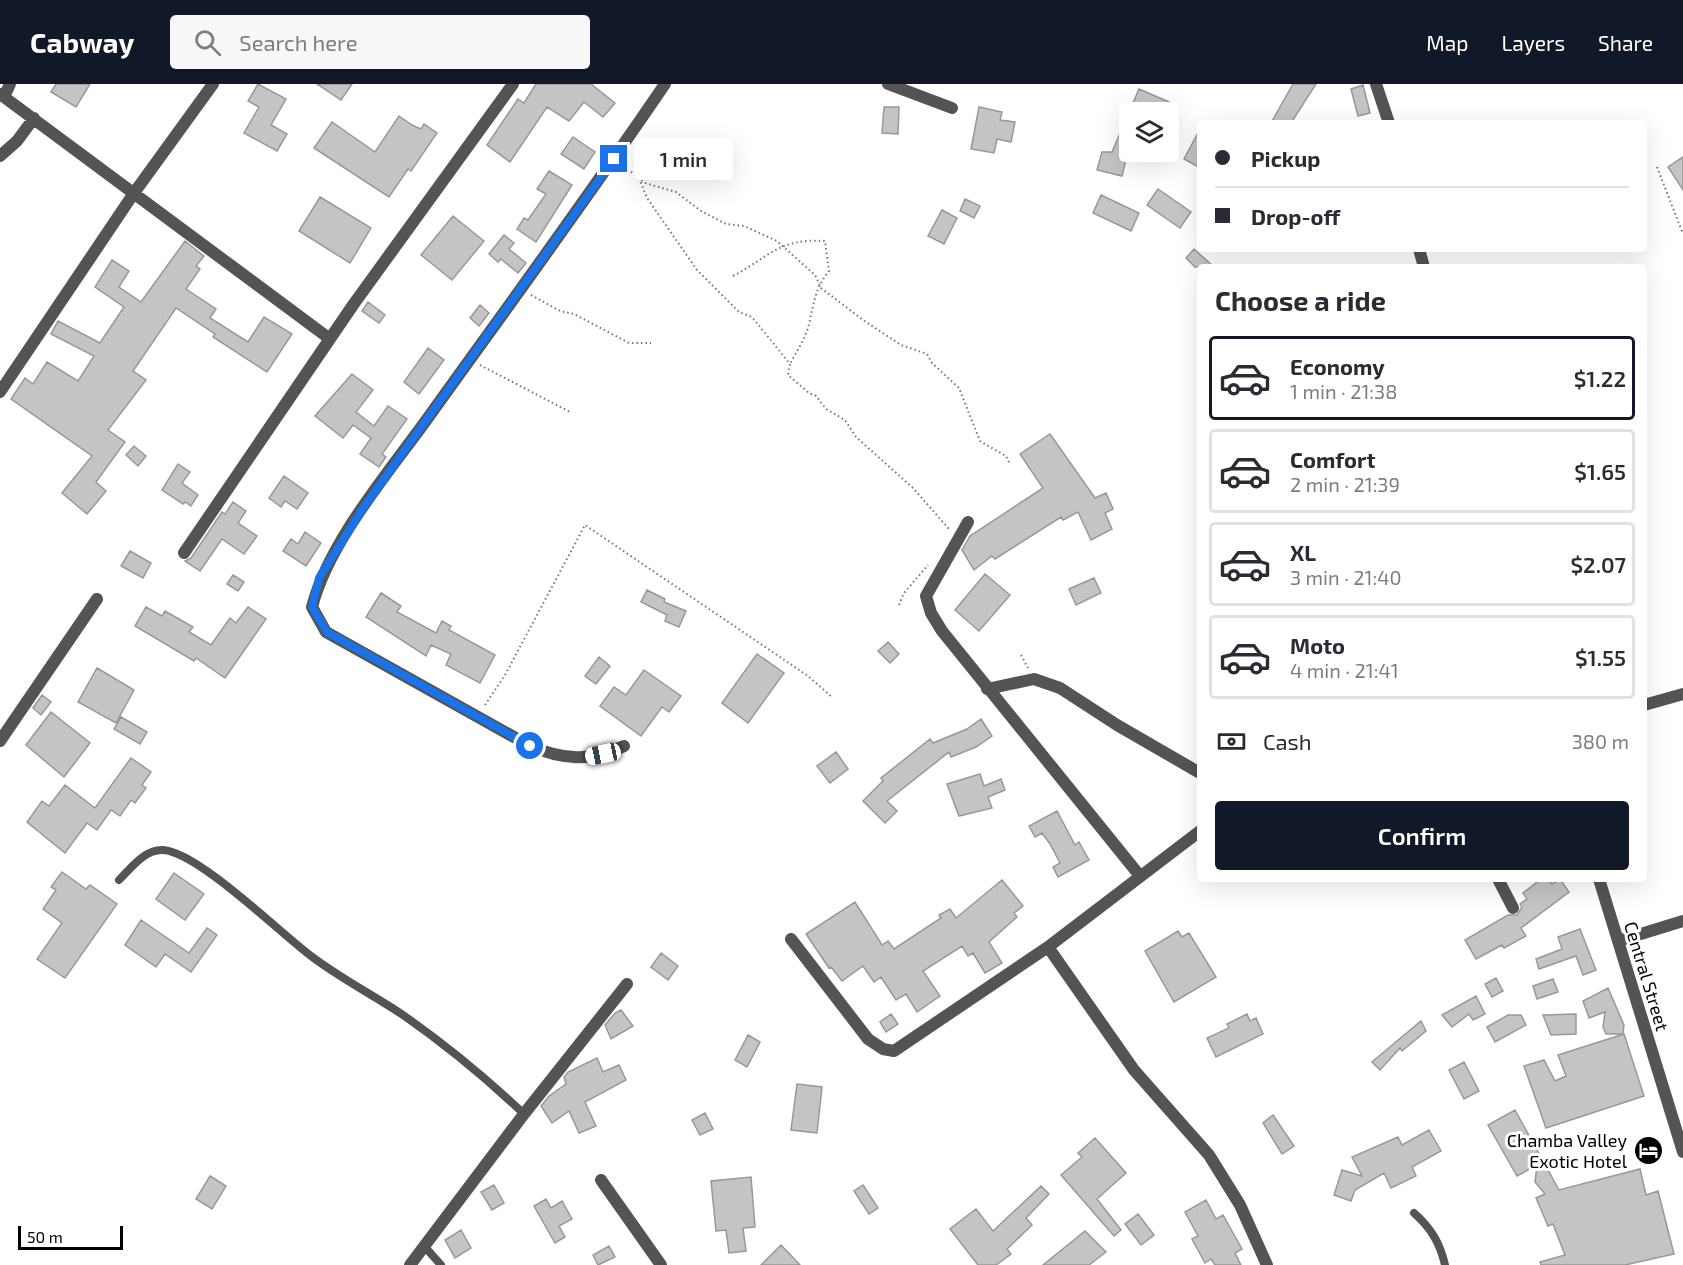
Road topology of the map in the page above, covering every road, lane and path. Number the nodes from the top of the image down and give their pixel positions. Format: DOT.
graph roads {
  1 [pos="10,84"];
  2 [pos="213,84"];
  3 [pos="513,84"];
  4 [pos="665,84"];
  5 [pos="888,84"];
  6 [pos="1376,84"];
  7 [pos="2,95"];
  8 [pos="952,108"];
  9 [pos="34,118"];
  10 [pos="1388,120"];
  11 [pos="0,156"];
  12 [pos="614,159"];
  13 [pos="1657,167"];
  14 [pos="639,178"];
  15 [pos="134,193"];
  16 [pos="1683,234"];
  17 [pos="782,245"];
  18 [pos="733,276"];
  19 [pos="819,283"];
  20 [pos="520,290"];
  21 [pos="330,339"];
  22 [pos="651,343"];
  23 [pos="470,360"];
  24 [pos="790,364"];
  25 [pos="0,392"];
  26 [pos="570,412"];
  27 [pos="1010,464"];
  28 [pos="968,522"];
  29 [pos="953,533"];
  30 [pos="184,553"];
  31 [pos="933,561"];
  32 [pos="97,599"];
  33 [pos="899,605"];
  34 [pos="987,689"];
  35 [pos="1683,694"];
  36 [pos="833,699"];
  37 [pos="1647,704"];
  38 [pos="478,715"];
  39 [pos="0,741"];
  40 [pos="624,746"];
  41 [pos="1197,771"];
  42 [pos="1197,833"];
  43 [pos="1140,876"];
  44 [pos="119,880"];
  45 [pos="1500,882"];
  46 [pos="1600,882"];
  47 [pos="1513,908"];
  48 [pos="1683,921"];
  49 [pos="791,939"];
  50 [pos="1618,941"];
  51 [pos="1048,947"];
  52 [pos="627,984"];
  53 [pos="524,1114"];
  54 [pos="1683,1152"];
  55 [pos="601,1180"];
  56 [pos="1414,1213"];
  57 [pos="424,1246"];
  58 [pos="410,1265"];
  59 [pos="441,1265"];
  60 [pos="661,1265"];
  61 [pos="1267,1265"];
  62 [pos="1445,1265"];
  1 -- 7 [label="street"];
  2 -- 15 [label="street"];
  3 -- 21 [label="street"];
  4 -- 12 [label="street"];
  5 -- 8 [label="street"];
  6 -- 10 [label="street"];
  7 -- 9 [label="street"];
  9 -- 11 [label="street"];
  9 -- 15 [label="street"];
  12 -- 14 [label="path"];
  12 -- 20 [label="street"];
  13 -- 16 [label="path"];
  14 -- 17 [label="path"];
  14 -- 24 [label="path"];
  15 -- 21 [label="street"];
  15 -- 25 [label="street"];
  17 -- 18 [label="path"];
  17 -- 19 [label="path"];
  17 -- 19 [label="path"];
  19 -- 24 [label="path"];
  19 -- 27 [label="path"];
  20 -- 22 [label="path"];
  20 -- 23 [label="street"];
  21 -- 30 [label="street"];
  23 -- 26 [label="path"];
  23 -- 38 [label="street"];
  24 -- 29 [label="path"];
  28 -- 34 [label="street"];
  31 -- 33 [label="path"];
  32 -- 39 [label="street"];
  34 -- 41 [label="street"];
  34 -- 43 [label="street"];
  35 -- 37 [label="street"];
  36 -- 38 [label="path"];
  38 -- 40 [label="street"];
  42 -- 43 [label="street"];
  43 -- 51 [label="street"];
  44 -- 53 [label="lane"];
  45 -- 47 [label="street"];
  46 -- 50 [label="street, Central Street"];
  48 -- 50 [label="street"];
  49 -- 51 [label="street"];
  50 -- 54 [label="street, Central Street"];
  51 -- 61 [label="street"];
  52 -- 53 [label="street"];
  53 -- 57 [label="street"];
  55 -- 60 [label="street"];
  56 -- 62 [label="lane"];
  57 -- 58 [label="street"];
  57 -- 59 [label="lane"];
}
